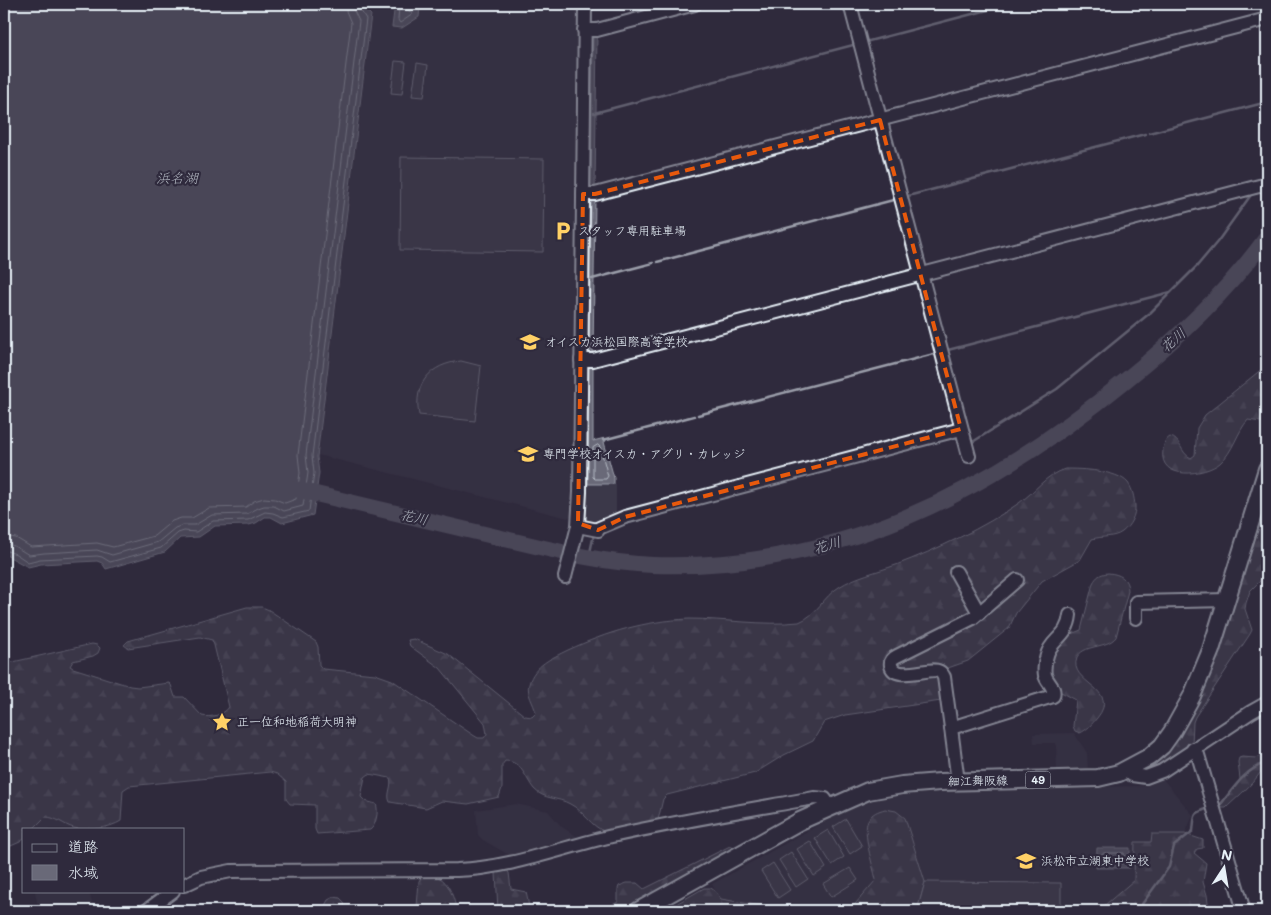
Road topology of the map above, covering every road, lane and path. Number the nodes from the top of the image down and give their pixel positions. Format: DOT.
graph roads {
  1 [pos="585,4"];
  2 [pos="694,4"];
  3 [pos="850,4"];
  4 [pos="1267,19"];
  5 [pos="584,30"];
  6 [pos="880,120"];
  7 [pos="1267,187"];
  8 [pos="583,194"];
  9 [pos="921,275"];
  10 [pos="581,360"];
  11 [pos="961,429"];
  12 [pos="969,456"];
  13 [pos="1267,469"];
  14 [pos="578,528"];
  15 [pos="956,572"];
  16 [pos="565,577"];
  17 [pos="1017,580"];
  18 [pos="1228,600"];
  19 [pos="979,613"];
  20 [pos="1070,615"];
  21 [pos="1136,618"];
  22 [pos="1267,703"];
  23 [pos="951,728"];
  24 [pos="1193,749"];
  25 [pos="1129,769"];
  26 [pos="958,782"];
  27 [pos="830,807"];
  28 [pos="185,885"];
  29 [pos="172,892"];
  30 [pos="146,911"];
  31 [pos="638,911"];
  32 [pos="1244,911"];
  1 -- 5 [label="street"];
  2 -- 5 [label="street"];
  3 -- 6 [label="street"];
  4 -- 6 [label="street"];
  5 -- 8 [label="street"];
  6 -- 8 [label="street"];
  6 -- 9 [label="street"];
  7 -- 9 [label="street"];
  8 -- 10 [label="street"];
  9 -- 10 [label="street"];
  9 -- 11 [label="street"];
  10 -- 14 [label="street"];
  11 -- 12 [label="street"];
  11 -- 14 [label="street"];
  13 -- 18 [label="main road, 細江舞阪線 / 49"];
  14 -- 16 [label="street"];
  15 -- 19 [label="street"];
  17 -- 19 [label="street"];
  18 -- 21 [label="street"];
  18 -- 25 [label="main road, 細江舞阪線 / 49"];
  19 -- 23 [label="street"];
  20 -- 23 [label="street"];
  22 -- 24 [label="street"];
  23 -- 26 [label="street"];
  24 -- 25 [label="street"];
  24 -- 32 [label="street"];
  25 -- 26 [label="main road, 細江舞阪線 / 49"];
  26 -- 27 [label="main road, 細江舞阪線 / 49"];
  27 -- 28 [label="street"];
  27 -- 31 [label="main road, 細江舞阪線 / 49"];
  29 -- 30 [label="street"];
}
